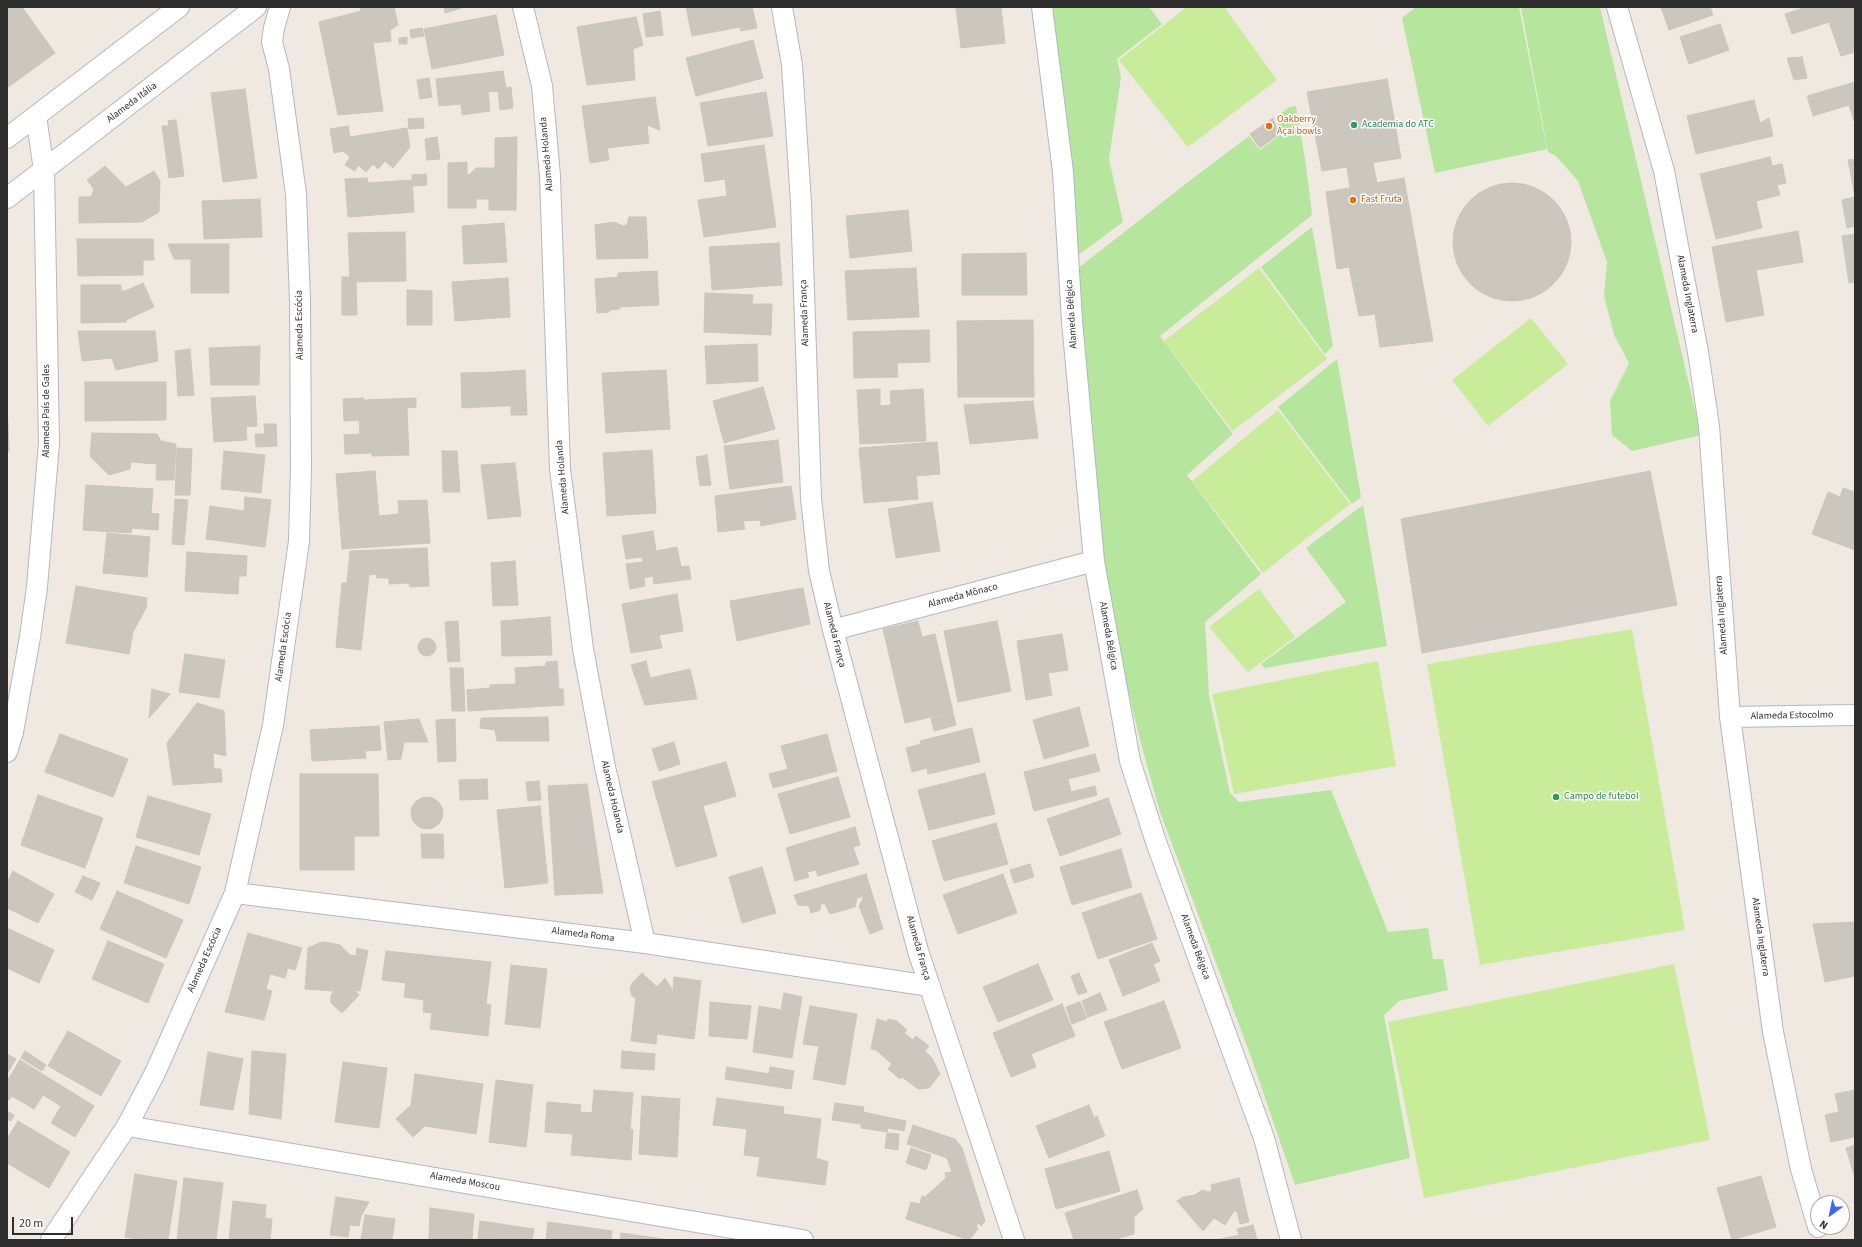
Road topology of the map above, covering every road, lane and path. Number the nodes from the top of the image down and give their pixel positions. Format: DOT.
graph roads {
  1 [pos="179,7"];
  2 [pos="256,7"];
  3 [pos="280,7"];
  4 [pos="523,7"];
  5 [pos="782,7"];
  6 [pos="1042,7"];
  7 [pos="1617,7"];
  8 [pos="36,116"];
  9 [pos="7,138"];
  10 [pos="44,170"];
  11 [pos="7,198"];
  12 [pos="1094,562"];
  13 [pos="832,630"];
  14 [pos="1855,715"];
  15 [pos="1730,717"];
  16 [pos="7,752"];
  17 [pos="235,893"];
  18 [pos="645,943"];
  19 [pos="930,986"];
  20 [pos="127,1126"];
  21 [pos="1810,1200"];
  22 [pos="51,1240"];
  23 [pos="803,1240"];
  24 [pos="1014,1240"];
  25 [pos="1291,1240"];
  1 -- 8 [label="street"];
  2 -- 10 [label="street, Alameda Itália"];
  3 -- 17 [label="street, Alameda Escócia"];
  4 -- 18 [label="street, Alameda Holanda"];
  5 -- 13 [label="street, Alameda França"];
  6 -- 12 [label="street, Alameda Bélgica"];
  7 -- 15 [label="street, Alameda Inglaterra"];
  8 -- 9 [label="street"];
  8 -- 10 [label="street, Alameda País de Gales"];
  10 -- 11 [label="street, Alameda Itália"];
  10 -- 16 [label="street, Alameda País de Gales"];
  12 -- 13 [label="street, Alameda Mônaco"];
  12 -- 25 [label="street, Alameda Bélgica"];
  13 -- 19 [label="street, Alameda França"];
  14 -- 15 [label="street, Alameda Estocolmo"];
  15 -- 21 [label="street, Alameda Inglaterra"];
  17 -- 18 [label="street, Alameda Roma"];
  17 -- 20 [label="street, Alameda Escócia"];
  18 -- 19 [label="street, Alameda Roma"];
  19 -- 24 [label="street, Alameda França"];
  20 -- 22 [label="street, Alameda Escócia"];
  20 -- 23 [label="street, Alameda Moscou"];
}
